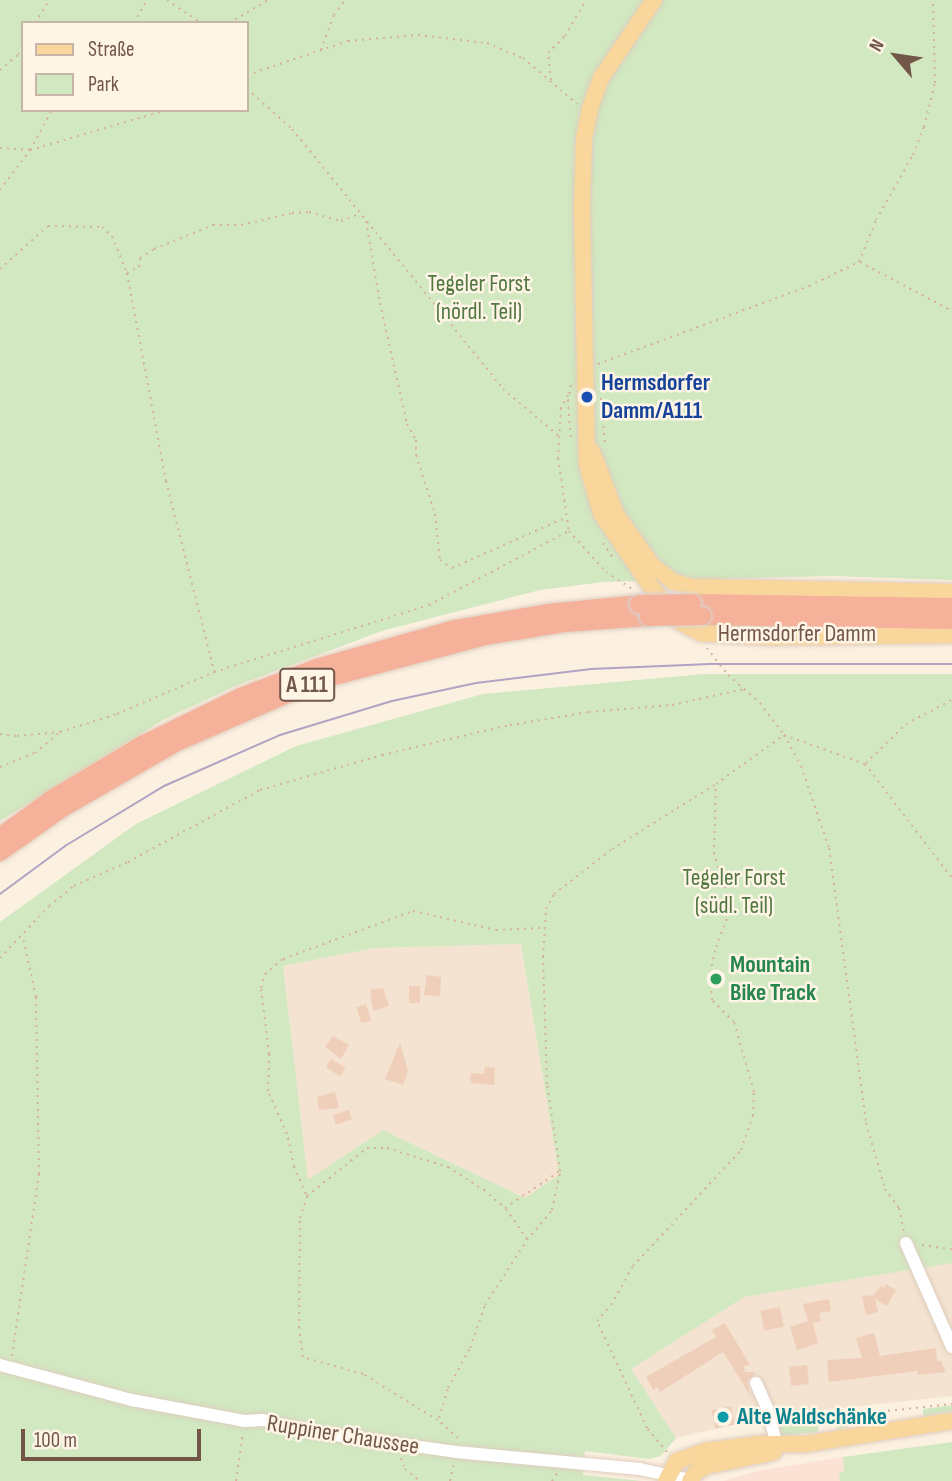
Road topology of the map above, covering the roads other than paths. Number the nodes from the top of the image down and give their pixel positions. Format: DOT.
graph roads {
  1 [pos="654,0"];
  2 [pos="589,446"];
  3 [pos="952,592"];
  4 [pos="643,604"];
  5 [pos="952,607"];
  6 [pos="697,609"];
  7 [pos="952,620"];
  8 [pos="952,635"];
  9 [pos="0,837"];
  10 [pos="0,852"];
  11 [pos="906,1242"];
  12 [pos="952,1347"];
  13 [pos="5,1366"];
  14 [pos="756,1383"];
  15 [pos="952,1421"];
  16 [pos="805,1444"];
  17 [pos="776,1446"];
  18 [pos="667,1478"];
  19 [pos="690,1481"];
  1 -- 2 [label="main road, Hermsdorfer Damm"];
  2 -- 3 [label="main road, Hermsdorfer Damm"];
  2 -- 8 [label="main road, Hermsdorfer Damm"];
  4 -- 6 [label="highway, A 111, bridge"];
  4 -- 9 [label="highway, A 111"];
  4 -- 10 [label="highway, A 111"];
  5 -- 6 [label="highway, A 111"];
  6 -- 7 [label="highway, A 111"];
  11 -- 12 [label="street"];
  13 -- 18 [label="street, Ruppiner Chaussee"];
  14 -- 17 [label="street"];
  15 -- 16 [label="main road"];
  16 -- 17 [label="main road"];
  16 -- 19 [label="main road"];
  17 -- 18 [label="main road"];
  18 -- 19 [label="street, Ruppiner Chaussee"];
}
